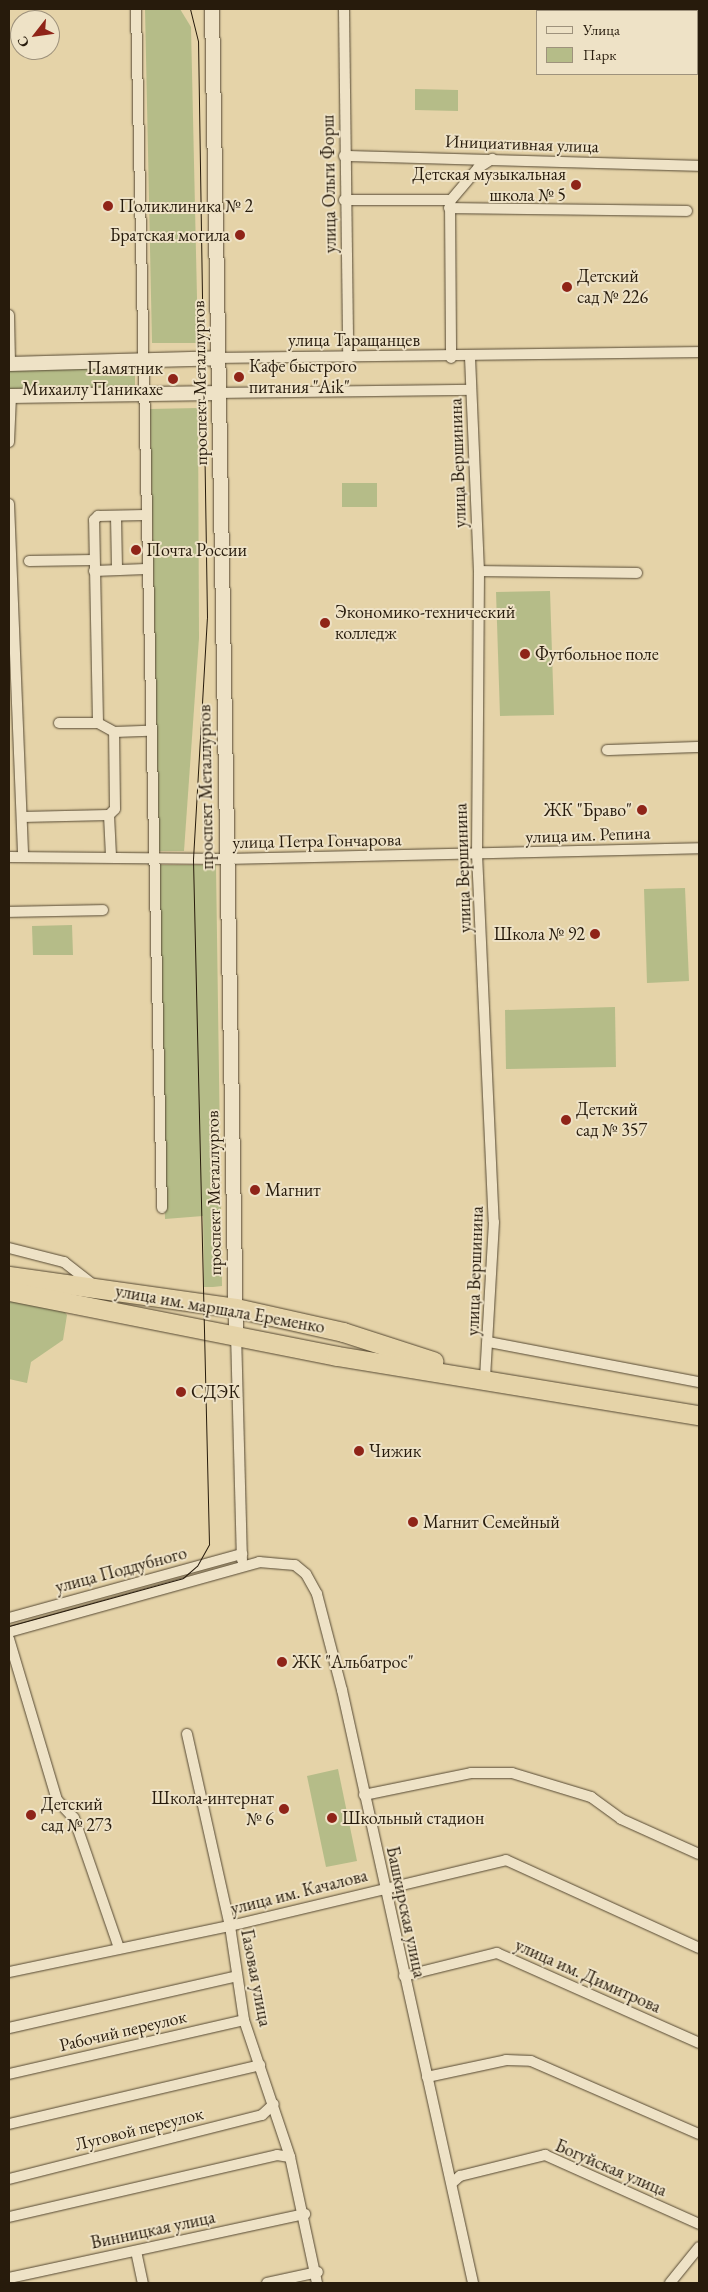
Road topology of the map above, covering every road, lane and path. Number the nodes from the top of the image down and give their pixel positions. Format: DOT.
graph roads {
  1 [pos="136,9"];
  2 [pos="212,9"];
  3 [pos="344,9"];
  4 [pos="344,156"];
  5 [pos="493,159"];
  6 [pos="699,166"];
  7 [pos="344,200"];
  8 [pos="450,204"];
  9 [pos="687,211"];
  10 [pos="9,315"];
  11 [pos="699,352"];
  12 [pos="470,357"];
  13 [pos="218,358"];
  14 [pos="451,358"];
  15 [pos="348,359"];
  16 [pos="144,360"];
  17 [pos="9,364"];
  18 [pos="471,390"];
  19 [pos="220,393"];
  20 [pos="144,395"];
  21 [pos="10,396"];
  22 [pos="9,442"];
  23 [pos="9,504"];
  24 [pos="146,515"];
  25 [pos="116,516"];
  26 [pos="28,561"];
  27 [pos="94,565"];
  28 [pos="146,569"];
  29 [pos="117,570"];
  30 [pos="479,572"];
  31 [pos="637,573"];
  32 [pos="59,723"];
  33 [pos="98,723"];
  34 [pos="149,731"];
  35 [pos="114,732"];
  36 [pos="699,747"];
  37 [pos="607,750"];
  38 [pos="109,816"];
  39 [pos="22,817"];
  40 [pos="699,848"];
  41 [pos="477,854"];
  42 [pos="111,856"];
  43 [pos="9,857"];
  44 [pos="23,857"];
  45 [pos="151,857"];
  46 [pos="225,859"];
  47 [pos="103,910"];
  48 [pos="9,912"];
  49 [pos="162,1208"];
  50 [pos="9,1248"];
  51 [pos="9,1276"];
  52 [pos="96,1287"];
  53 [pos="9,1291"];
  54 [pos="91,1308"];
  55 [pos="236,1308"];
  56 [pos="343,1332"];
  57 [pos="236,1333"];
  58 [pos="490,1342"];
  59 [pos="338,1356"];
  60 [pos="485,1377"];
  61 [pos="699,1382"];
  62 [pos="699,1415"];
  63 [pos="242,1554"];
  64 [pos="243,1566"];
  65 [pos="168,1588"];
  66 [pos="9,1618"];
  67 [pos="9,1632"];
  68 [pos="9,1639"];
  69 [pos="187,1734"];
  70 [pos="364,1794"];
  71 [pos="699,1854"];
  72 [pos="384,1887"];
  73 [pos="230,1926"];
  74 [pos="119,1948"];
  75 [pos="699,1948"];
  76 [pos="9,1972"];
  77 [pos="238,1976"];
  78 [pos="404,1976"];
  79 [pos="244,2020"];
  80 [pos="9,2028"];
  81 [pos="699,2043"];
  82 [pos="260,2065"];
  83 [pos="9,2074"];
  84 [pos="427,2076"];
  85 [pos="274,2104"];
  86 [pos="9,2124"];
  87 [pos="699,2134"];
  88 [pos="290,2156"];
  89 [pos="9,2179"];
  90 [pos="452,2183"];
  91 [pos="305,2214"];
  92 [pos="9,2218"];
  93 [pos="699,2224"];
  94 [pos="699,2247"];
  95 [pos="136,2251"];
  96 [pos="318,2272"];
  97 [pos="9,2278"];
  98 [pos="143,2283"];
  99 [pos="267,2283"];
  100 [pos="317,2283"];
  101 [pos="473,2283"];
  102 [pos="670,2283"];
  1 -- 16 [label="street"];
  2 -- 13 [label="main road, проспект Металлургов"];
  3 -- 4 [label="street, улица Ольги Форш"];
  4 -- 5 [label="street, Инициативная улица"];
  4 -- 7 [label="street, улица Ольги Форш"];
  5 -- 6 [label="street, Инициативная улица"];
  5 -- 8 [label="street"];
  7 -- 8 [label="street"];
  7 -- 15 [label="street, улица Ольги Форш"];
  8 -- 9 [label="street"];
  8 -- 14 [label="street"];
  10 -- 17 [label="street"];
  11 -- 12 [label="street, улица Таращанцев"];
  12 -- 14 [label="street, улица Таращанцев"];
  12 -- 18 [label="street, улица Вершинина"];
  13 -- 15 [label="street, улица Таращанцев"];
  13 -- 16 [label="main road, улица Таращанцев"];
  13 -- 19 [label="main road, проспект Металлургов"];
  14 -- 15 [label="street, улица Таращанцев"];
  16 -- 17 [label="main road, улица Таращанцев"];
  16 -- 20 [label="street"];
  18 -- 19 [label="street"];
  18 -- 30 [label="street, улица Вершинина"];
  19 -- 20 [label="main road"];
  19 -- 46 [label="main road, проспект Металлургов"];
  20 -- 21 [label="main road"];
  20 -- 24 [label="street"];
  21 -- 22 [label="street"];
  23 -- 39 [label="street"];
  24 -- 25 [label="street"];
  24 -- 28 [label="street"];
  25 -- 27 [label="street"];
  25 -- 29 [label="street"];
  26 -- 27 [label="street"];
  27 -- 29 [label="street"];
  27 -- 33 [label="street"];
  28 -- 29 [label="street"];
  28 -- 34 [label="street"];
  30 -- 31 [label="street"];
  30 -- 41 [label="street, улица Вершинина"];
  32 -- 33 [label="street"];
  33 -- 35 [label="street"];
  34 -- 35 [label="street"];
  34 -- 45 [label="street"];
  35 -- 38 [label="street"];
  36 -- 37 [label="street"];
  38 -- 39 [label="street"];
  38 -- 42 [label="street"];
  39 -- 44 [label="street"];
  40 -- 41 [label="street, улица им. Репина"];
  41 -- 46 [label="street, улица Петра Гончарова"];
  41 -- 58 [label="street, улица Вершинина"];
  42 -- 44 [label="street, улица Петра Гончарова"];
  42 -- 45 [label="street, улица Петра Гончарова"];
  43 -- 44 [label="street, улица Петра Гончарова"];
  45 -- 46 [label="street, улица Петра Гончарова"];
  45 -- 49 [label="street"];
  46 -- 55 [label="main road, проспект Металлургов"];
  47 -- 48 [label="street"];
  50 -- 52 [label="street"];
  51 -- 52 [label="highway, улица им. маршала Еременко"];
  52 -- 54 [label="highway"];
  52 -- 55 [label="highway, улица им. маршала Еременко"];
  53 -- 54 [label="highway, улица им. маршала Еременко"];
  54 -- 57 [label="highway, улица им. маршала Еременко"];
  55 -- 56 [label="highway, улица им. маршала Еременко"];
  55 -- 57 [label="main road, проспект Металлургов"];
  56 -- 59 [label="highway"];
  56 -- 60 [label="highway, улица им. маршала Еременко"];
  57 -- 59 [label="highway, улица им. маршала Еременко"];
  57 -- 63 [label="street, проспект Металлургов"];
  58 -- 60 [label="street, улица Вершинина"];
  58 -- 61 [label="street"];
  59 -- 60 [label="highway, улица им. маршала Еременко"];
  60 -- 62 [label="highway, улица им. маршала Еременко"];
  63 -- 64 [label="street, проспект Металлургов"];
  63 -- 66 [label="street, улица Поддубного"];
  64 -- 65 [label="street, Башкирская улица"];
  64 -- 70 [label="street, Башкирская улица"];
  65 -- 67 [label="street, улица Поддубного"];
  68 -- 74 [label="street"];
  69 -- 73 [label="street, Газовая улица"];
  70 -- 71 [label="street"];
  70 -- 72 [label="street, Башкирская улица"];
  72 -- 73 [label="street, улица им. Качалова"];
  72 -- 75 [label="street, улица им. Качалова"];
  72 -- 78 [label="street, Башкирская улица"];
  73 -- 74 [label="street, улица им. Качалова"];
  73 -- 77 [label="street, Газовая улица"];
  74 -- 76 [label="street, улица им. Качалова"];
  77 -- 79 [label="street, Газовая улица"];
  77 -- 80 [label="street"];
  78 -- 81 [label="street, улица им. Димитрова"];
  78 -- 84 [label="street, Башкирская улица"];
  79 -- 82 [label="street, Газовая улица"];
  79 -- 83 [label="street, Рабочий переулок"];
  82 -- 85 [label="street, Газовая улица"];
  82 -- 86 [label="street"];
  84 -- 87 [label="street"];
  84 -- 90 [label="street, Башкирская улица"];
  85 -- 88 [label="street, Газовая улица"];
  85 -- 89 [label="street, Луговой переулок"];
  88 -- 91 [label="street, Газовая улица"];
  88 -- 92 [label="street"];
  90 -- 93 [label="street, Богуйская улица"];
  90 -- 101 [label="street, Башкирская улица"];
  91 -- 95 [label="street, Винницкая улица"];
  91 -- 96 [label="street, Газовая улица"];
  94 -- 102 [label="street"];
  95 -- 97 [label="street, Винницкая улица"];
  95 -- 98 [label="street"];
  96 -- 99 [label="street"];
  96 -- 100 [label="street, Газовая улица"];
}
